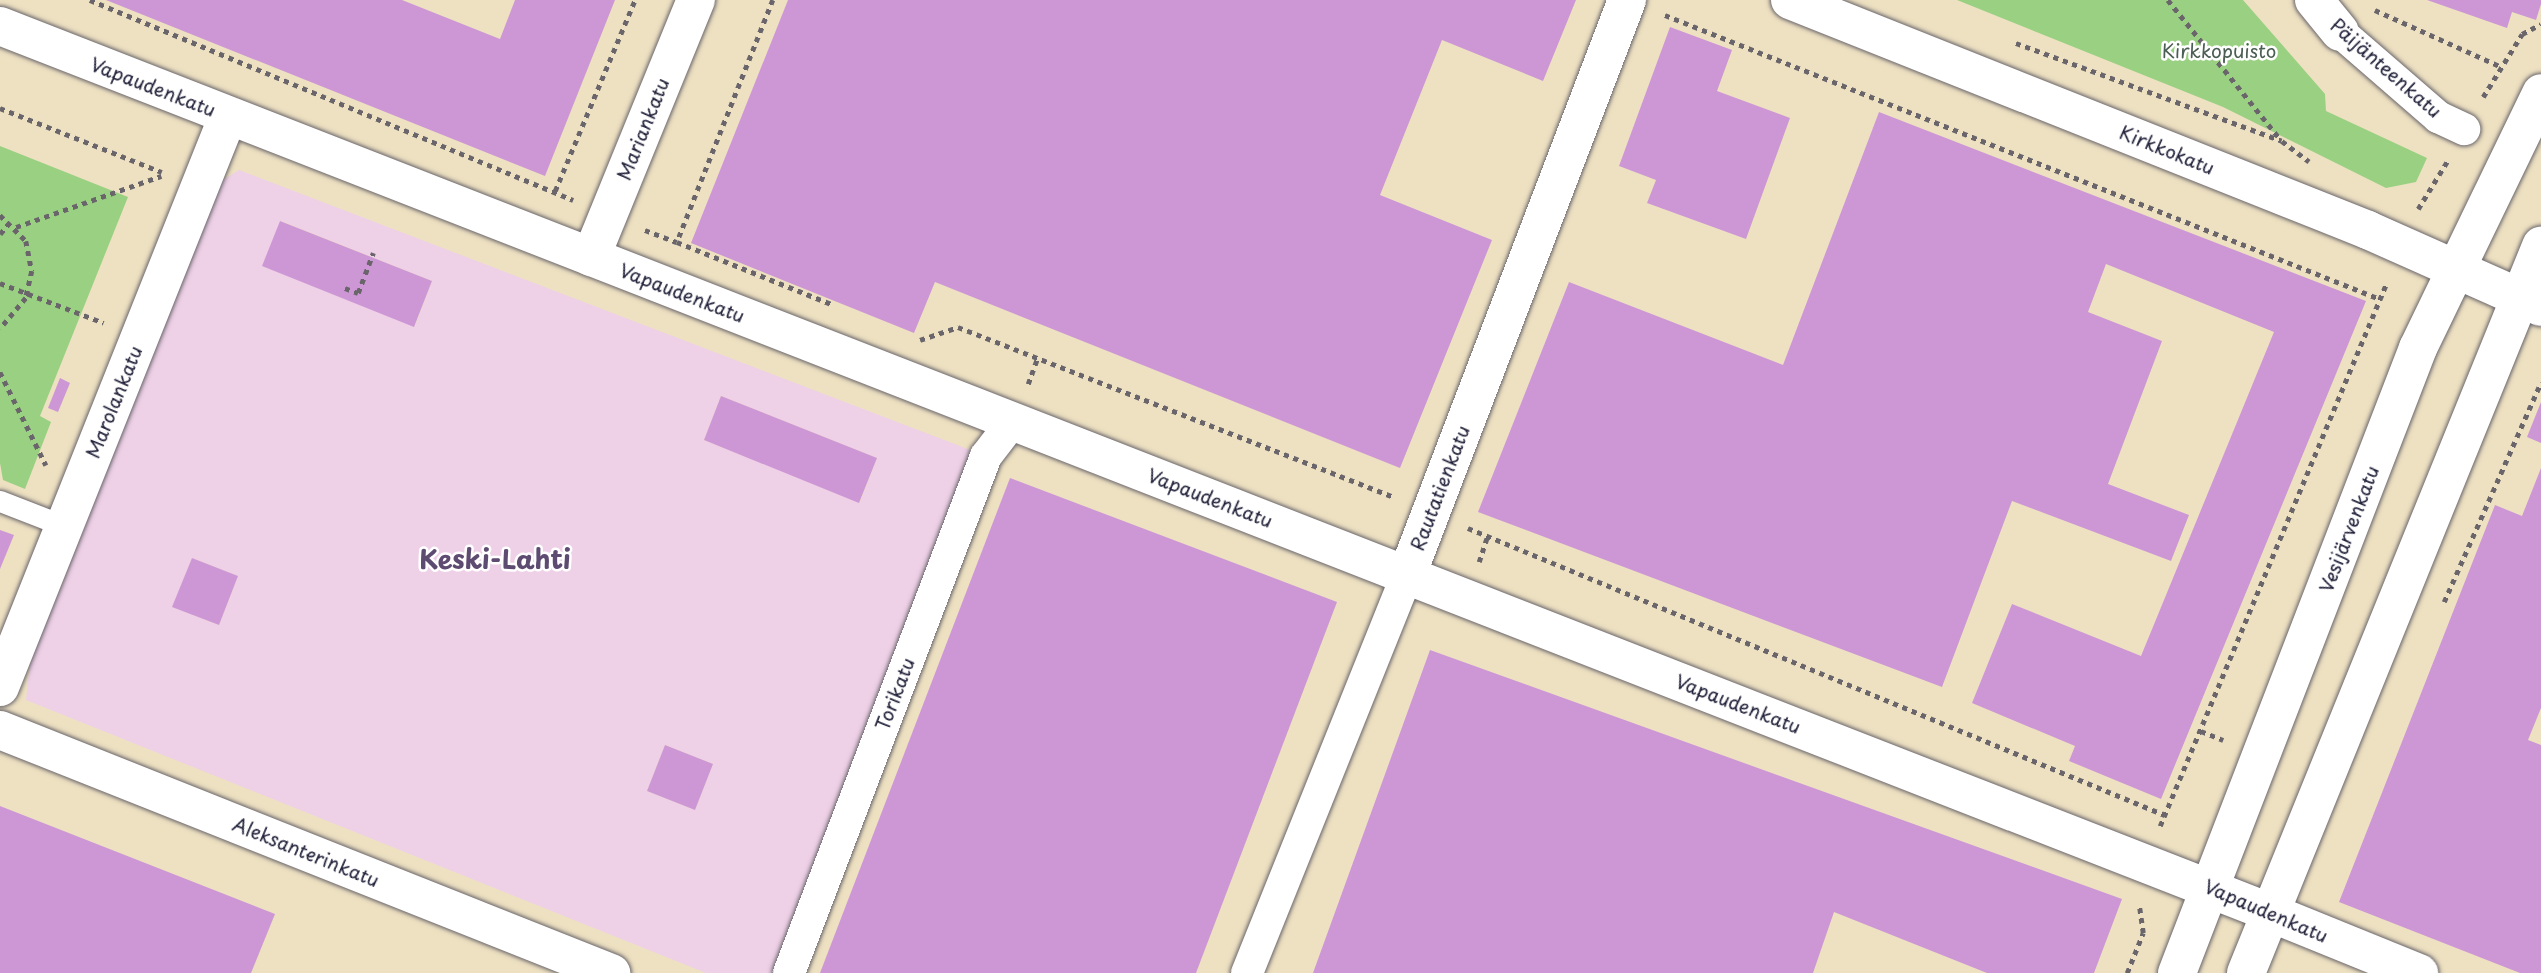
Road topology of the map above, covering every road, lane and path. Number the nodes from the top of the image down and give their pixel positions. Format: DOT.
graph roads {
  1 [pos="90,0"];
  2 [pos="635,0"];
  3 [pos="696,0"];
  4 [pos="774,0"];
  5 [pos="1790,0"];
  6 [pos="2168,0"];
  7 [pos="2314,0"];
  8 [pos="1627,1"];
  9 [pos="2369,7"];
  10 [pos="0,26"];
  11 [pos="2340,32"];
  12 [pos="2001,38"];
  13 [pos="2502,67"];
  14 [pos="2541,93"];
  15 [pos="0,108"];
  16 [pos="228,116"];
  17 [pos="2464,129"];
  18 [pos="2282,141"];
  19 [pos="2322,170"];
  20 [pos="555,191"];
  21 [pos="2409,205"];
  22 [pos="2419,207"];
  23 [pos="0,215"];
  24 [pos="607,217"];
  25 [pos="10,222"];
  26 [pos="16,227"];
  27 [pos="0,234"];
  28 [pos="677,242"];
  29 [pos="2541,246"];
  30 [pos="373,253"];
  31 [pos="591,257"];
  32 [pos="2454,269"];
  33 [pos="2389,278"];
  34 [pos="0,283"];
  35 [pos="345,288"];
  36 [pos="28,293"];
  37 [pos="2380,299"];
  38 [pos="2529,301"];
  39 [pos="845,309"];
  40 [pos="106,324"];
  41 [pos="0,329"];
  42 [pos="908,335"];
  43 [pos="0,372"];
  44 [pos="2541,382"];
  45 [pos="1013,421"];
  46 [pos="49,472"];
  47 [pos="0,501"];
  48 [pos="1431,511"];
  49 [pos="64,526"];
  50 [pos="1406,575"];
  51 [pos="2441,607"];
  52 [pos="0,687"];
  53 [pos="0,730"];
  54 [pos="2165,815"];
  55 [pos="2144,861"];
  56 [pos="2212,888"];
  57 [pos="2271,913"];
  58 [pos="611,973"];
  59 [pos="789,973"];
  60 [pos="1247,973"];
  61 [pos="2127,973"];
  62 [pos="2177,973"];
  63 [pos="2246,973"];
  64 [pos="2419,973"];
  1 -- 20 [label="path"];
  2 -- 20 [label="path"];
  3 -- 24 [label="main road, Mariankatu"];
  4 -- 28 [label="path"];
  5 -- 32 [label="main road, Kirkkokatu"];
  6 -- 18 [label="path"];
  7 -- 11 [label="main road, Päijänteenkatu"];
  8 -- 37 [label="path"];
  8 -- 48 [label="main road, Rautatienkatu"];
  9 -- 13 [label="path"];
  10 -- 16 [label="main road, Vapaudenkatu"];
  11 -- 17 [label="street, Päijänteenkatu"];
  12 -- 18 [label="path"];
  14 -- 32 [label="main road, Vesijärvenkatu"];
  15 -- 26 [label="path"];
  16 -- 31 [label="main road, Vapaudenkatu"];
  16 -- 49 [label="main road, Marolankatu"];
  18 -- 19 [label="path"];
  20 -- 24 [label="path"];
  21 -- 22 [label="path"];
  23 -- 25 [label="path"];
  24 -- 28 [label="path"];
  24 -- 31 [label="main road, Mariankatu"];
  25 -- 26 [label="path"];
  25 -- 27 [label="path"];
  26 -- 36 [label="path"];
  28 -- 39 [label="path"];
  29 -- 38 [label="main road"];
  30 -- 35 [label="path"];
  31 -- 45 [label="main road, Vapaudenkatu"];
  32 -- 38 [label="main road, Kirkkokatu"];
  32 -- 56 [label="main road, Vesijärvenkatu"];
  33 -- 37 [label="path"];
  34 -- 36 [label="path"];
  36 -- 40 [label="path"];
  36 -- 41 [label="path"];
  37 -- 54 [label="path"];
  38 -- 57 [label="main road"];
  42 -- 48 [label="path"];
  43 -- 46 [label="path"];
  44 -- 51 [label="path"];
  45 -- 50 [label="main road, Vapaudenkatu"];
  45 -- 59 [label="street, Torikatu"];
  47 -- 49 [label="lane"];
  48 -- 50 [label="main road, Rautatienkatu"];
  48 -- 54 [label="path"];
  49 -- 52 [label="main road, Marolankatu"];
  50 -- 55 [label="main road, Vapaudenkatu"];
  50 -- 60 [label="street, Rautatienkatu"];
  53 -- 58 [label="main road, Aleksanterinkatu"];
  54 -- 55 [label="path"];
  55 -- 56 [label="main road, Vapaudenkatu"];
  55 -- 61 [label="path"];
  56 -- 57 [label="main road, Vapaudenkatu"];
  56 -- 62 [label="main road, Vesijärvenkatu"];
  57 -- 63 [label="main road"];
  57 -- 64 [label="main road, Vapaudenkatu"];
}
